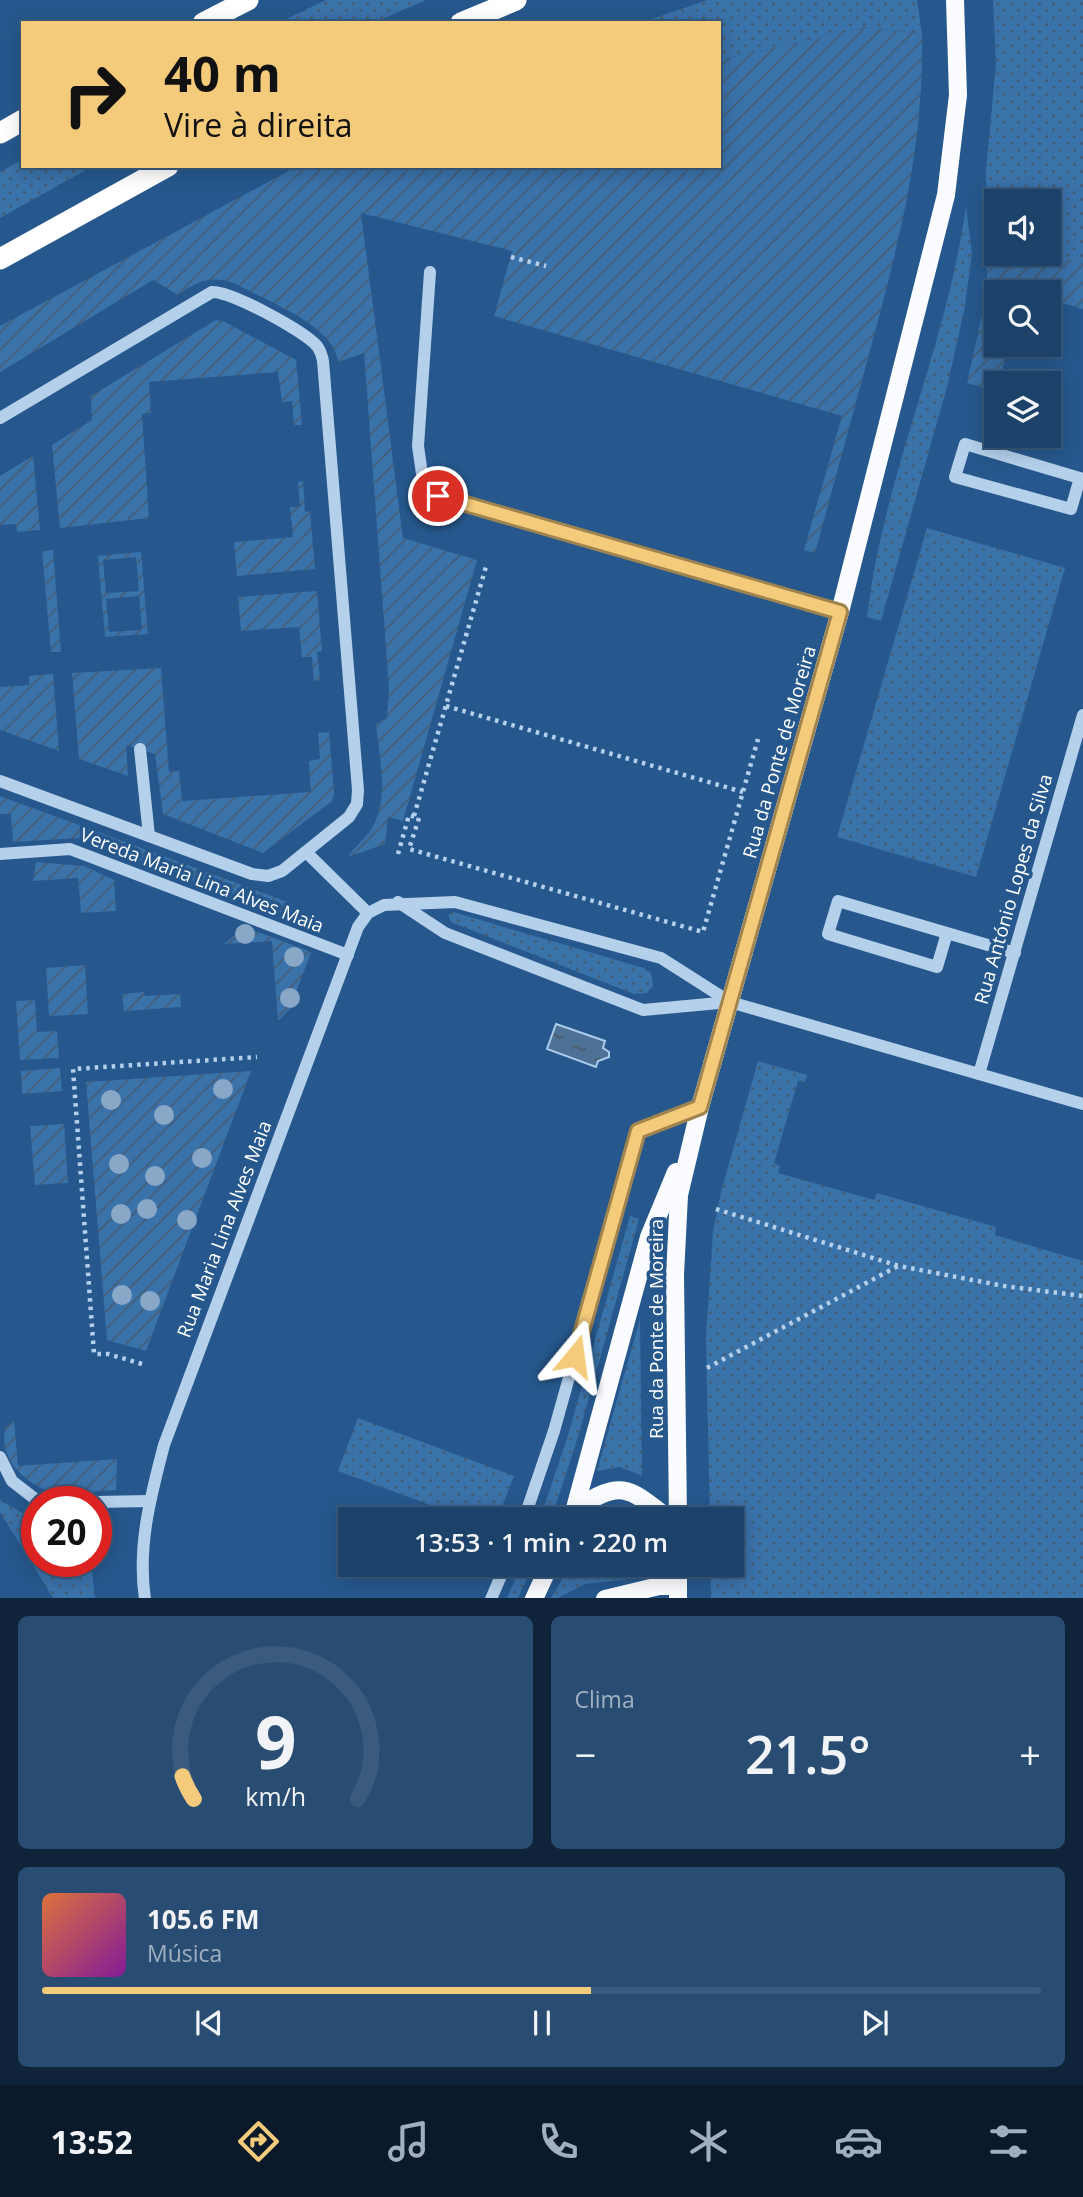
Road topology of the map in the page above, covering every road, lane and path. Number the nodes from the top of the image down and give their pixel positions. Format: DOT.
graph roads {
  1 [pos="248,0"];
  2 [pos="516,0"];
  3 [pos="229,5"];
  4 [pos="956,5"];
  5 [pos="206,21"];
  6 [pos="466,21"];
  7 [pos="21,121"];
  8 [pos="0,133"];
  9 [pos="164,168"];
  10 [pos="511,257"];
  11 [pos="0,259"];
  12 [pos="546,266"];
  13 [pos="430,272"];
  14 [pos="0,418"];
  15 [pos="1082,478"];
  16 [pos="487,563"];
  17 [pos="840,612"];
  18 [pos="446,706"];
  19 [pos="1083,715"];
  20 [pos="758,738"];
  21 [pos="140,749"];
  22 [pos="0,781"];
  23 [pos="743,792"];
  24 [pos="414,817"];
  25 [pos="149,836"];
  26 [pos="306,852"];
  27 [pos="0,854"];
  28 [pos="398,854"];
  29 [pos="398,902"];
  30 [pos="368,913"];
  31 [pos="947,933"];
  32 [pos="1014,953"];
  33 [pos="348,955"];
  34 [pos="730,1002"];
  35 [pos="257,1057"];
  36 [pos="979,1074"];
  37 [pos="1083,1104"];
  38 [pos="700,1107"];
  39 [pos="695,1126"];
  40 [pos="716,1209"];
  41 [pos="899,1265"];
  42 [pos="1083,1296"];
  43 [pos="142,1364"];
  44 [pos="707,1368"];
  45 [pos="0,1457"];
  46 [pos="21,1488"];
  47 [pos="150,1501"];
  48 [pos="112,1502"];
  49 [pos="528,1507"];
  50 [pos="576,1507"];
  51 [pos="582,1507"];
  52 [pos="651,1507"];
  53 [pos="678,1507"];
  54 [pos="500,1577"];
  55 [pos="544,1577"];
  56 [pos="678,1592"];
  57 [pos="145,1598"];
  58 [pos="491,1598"];
  59 [pos="534,1598"];
  60 [pos="605,1598"];
  1 -- 3 [label="highway"];
  2 -- 6 [label="highway"];
  3 -- 5 [label="highway"];
  4 -- 17 [label="main road, Rua da Ponte de Moreira"];
  7 -- 8 [label="highway"];
  9 -- 11 [label="highway"];
  10 -- 12 [label="path"];
  13 -- 17 [label="street"];
  14 -- 26 [label="street"];
  15 -- 15 [label="street"];
  16 -- 18 [label="path"];
  17 -- 34 [label="main road, Rua da Ponte de Moreira"];
  18 -- 23 [label="path"];
  18 -- 24 [label="path"];
  19 -- 32 [label="street, Rua António Lopes da Silva"];
  20 -- 23 [label="path"];
  21 -- 25 [label="street"];
  22 -- 25 [label="street"];
  23 -- 24 [label="path"];
  24 -- 28 [label="path"];
  25 -- 26 [label="street"];
  26 -- 30 [label="street"];
  27 -- 33 [label="street, Vereda Maria Lina Alves Maia"];
  29 -- 30 [label="street"];
  29 -- 34 [label="street"];
  29 -- 34 [label="street"];
  30 -- 33 [label="street, Rua Maria Lina Alves Maia"];
  31 -- 31 [label="street"];
  31 -- 32 [label="street"];
  32 -- 36 [label="street, Rua António Lopes da Silva"];
  33 -- 47 [label="street, Rua Maria Lina Alves Maia"];
  34 -- 36 [label="street"];
  34 -- 38 [label="main road, Rua da Ponte de Moreira"];
  35 -- 43 [label="path"];
  36 -- 37 [label="street"];
  38 -- 39 [label="main road, Rua da Ponte de Moreira"];
  38 -- 49 [label="street"];
  39 -- 50 [label="main road"];
  39 -- 53 [label="main road, Rua da Ponte de Moreira"];
  40 -- 41 [label="path"];
  41 -- 42 [label="path"];
  41 -- 44 [label="path"];
  45 -- 46 [label="street"];
  47 -- 48 [label="street"];
  47 -- 57 [label="street, Rua Maria Lina Alves Maia"];
  51 -- 52 [label="main road"];
  54 -- 58 [label="street"];
  55 -- 59 [label="main road"];
  56 -- 60 [label="main road"];
}
